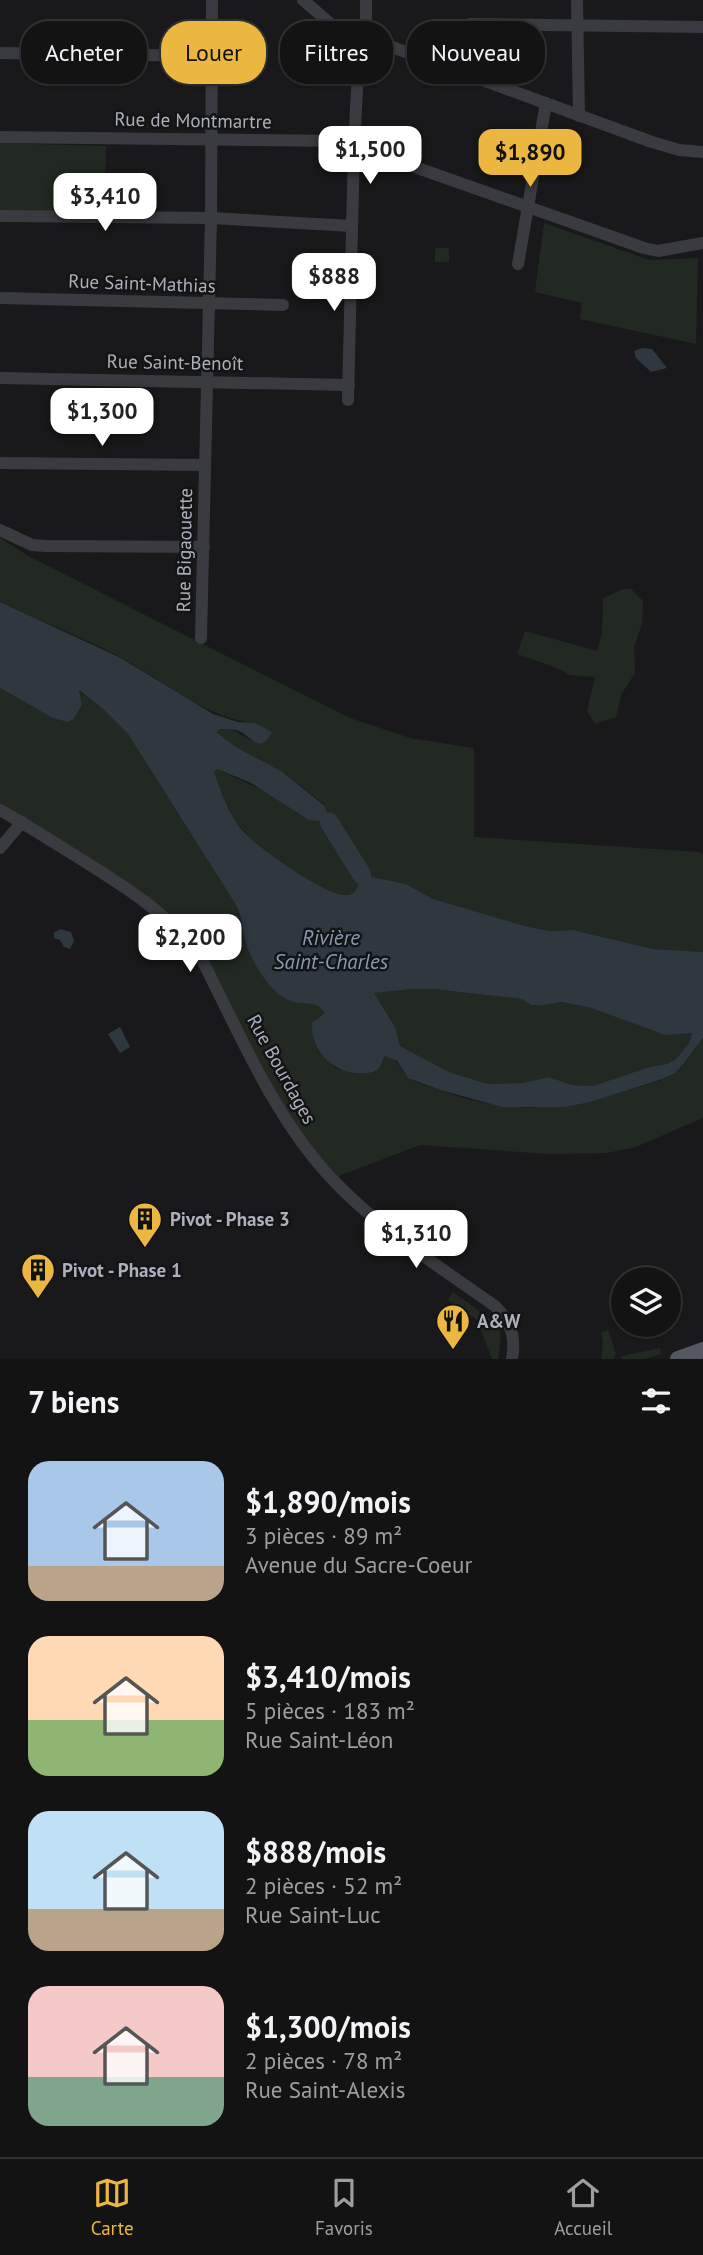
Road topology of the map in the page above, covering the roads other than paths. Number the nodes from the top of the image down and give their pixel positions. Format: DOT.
graph roads {
  1 [pos="212,0"];
  2 [pos="303,0"];
  3 [pos="366,0"];
  4 [pos="577,0"];
  5 [pos="212,21"];
  6 [pos="327,21"];
  7 [pos="366,21"];
  8 [pos="545,25"];
  9 [pos="577,25"];
  10 [pos="703,27"];
  11 [pos="0,53"];
  12 [pos="161,56"];
  13 [pos="211,84"];
  14 [pos="357,84"];
  15 [pos="495,84"];
  16 [pos="546,103"];
  17 [pos="579,116"];
  18 [pos="0,137"];
  19 [pos="211,139"];
  20 [pos="354,146"];
  21 [pos="703,152"];
  22 [pos="529,207"];
  23 [pos="0,216"];
  24 [pos="211,218"];
  25 [pos="352,226"];
  26 [pos="703,243"];
  27 [pos="518,264"];
  28 [pos="0,298"];
  29 [pos="209,305"];
  30 [pos="283,305"];
  31 [pos="0,378"];
  32 [pos="205,382"];
  33 [pos="349,385"];
  34 [pos="348,400"];
  35 [pos="0,463"];
  36 [pos="205,465"];
  37 [pos="0,530"];
  38 [pos="204,547"];
  39 [pos="201,638"];
  40 [pos="0,810"];
  41 [pos="22,822"];
  42 [pos="0,848"];
  43 [pos="703,1350"];
  44 [pos="512,1359"];
  45 [pos="678,1359"];
  1 -- 5 [label="street, Rue Bigaouette"];
  2 -- 6 [label="street"];
  3 -- 7 [label="street"];
  4 -- 9 [label="street"];
  8 -- 9 [label="street"];
  9 -- 10 [label="street"];
  9 -- 17 [label="street"];
  11 -- 12 [label="street"];
  13 -- 19 [label="street, Rue Bigaouette"];
  14 -- 20 [label="street"];
  15 -- 16 [label="street"];
  16 -- 17 [label="street"];
  16 -- 22 [label="street"];
  17 -- 21 [label="street"];
  18 -- 19 [label="street, Rue de Montmartre"];
  19 -- 20 [label="street, Rue de Montmartre"];
  19 -- 24 [label="street, Rue Bigaouette"];
  20 -- 22 [label="street, Rue de Montmartre"];
  20 -- 25 [label="street"];
  22 -- 26 [label="street, Rue de Montmartre"];
  22 -- 27 [label="street"];
  23 -- 24 [label="street"];
  24 -- 25 [label="street"];
  24 -- 29 [label="street, Rue Bigaouette"];
  25 -- 33 [label="street"];
  28 -- 29 [label="street, Rue Saint-Mathias"];
  29 -- 30 [label="street, Rue Saint-Mathias"];
  29 -- 32 [label="street, Rue Bigaouette"];
  31 -- 32 [label="street, Rue Saint-Benoît"];
  32 -- 33 [label="street, Rue Saint-Benoît"];
  32 -- 36 [label="street, Rue Bigaouette"];
  33 -- 34 [label="street"];
  35 -- 36 [label="street"];
  36 -- 38 [label="street, Rue Bigaouette"];
  37 -- 38 [label="street"];
  38 -- 39 [label="street, Rue Bigaouette"];
  40 -- 41 [label="street, Rue Bourdages"];
  41 -- 42 [label="street"];
  41 -- 44 [label="street, Rue Bourdages"];
  43 -- 45 [label="main road"];
}
